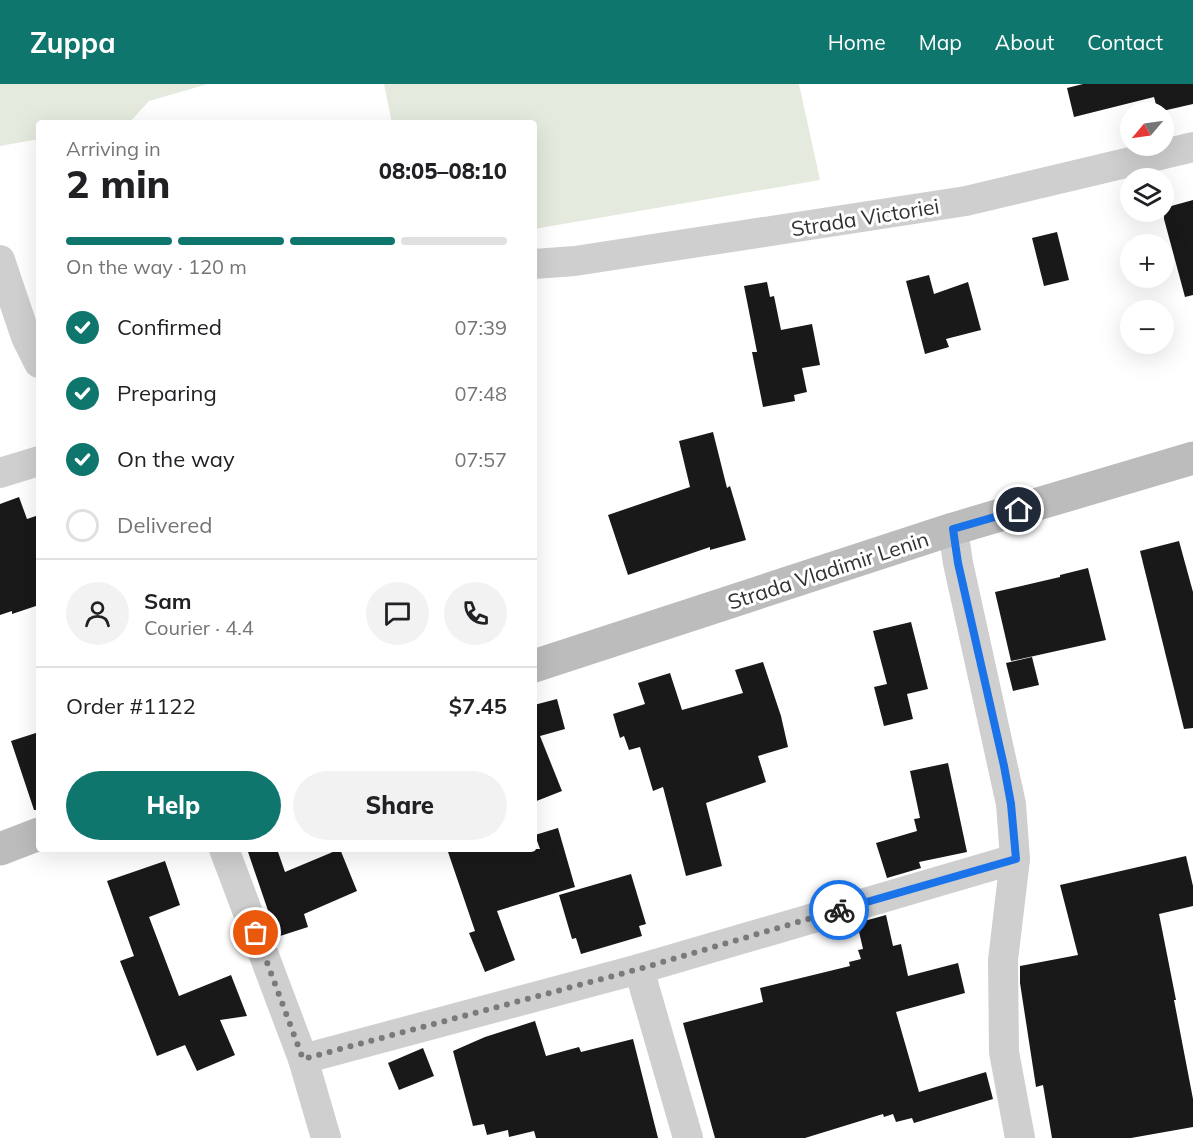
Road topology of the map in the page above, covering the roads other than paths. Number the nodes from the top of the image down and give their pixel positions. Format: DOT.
graph roads {
  1 [pos="1193,147"];
  2 [pos="0,260"];
  3 [pos="537,264"];
  4 [pos="35,343"];
  5 [pos="1193,458"];
  6 [pos="36,462"];
  7 [pos="0,473"];
  8 [pos="953,529"];
  9 [pos="537,665"];
  10 [pos="36,835"];
  11 [pos="0,849"];
  12 [pos="225,852"];
  13 [pos="1016,859"];
  14 [pos="639,969"];
  15 [pos="303,1059"];
  16 [pos="326,1138"];
  17 [pos="688,1138"];
  18 [pos="1020,1138"];
  1 -- 3 [label="street, Strada Victoriei"];
  2 -- 4 [label="street"];
  5 -- 8 [label="main road, Strada Vladimir Lenin"];
  6 -- 7 [label="street"];
  8 -- 9 [label="main road, Strada Vladimir Lenin"];
  8 -- 13 [label="street"];
  10 -- 11 [label="main road"];
  12 -- 15 [label="street"];
  13 -- 14 [label="street"];
  13 -- 18 [label="street"];
  14 -- 15 [label="street"];
  14 -- 17 [label="street"];
  15 -- 16 [label="street"];
}
